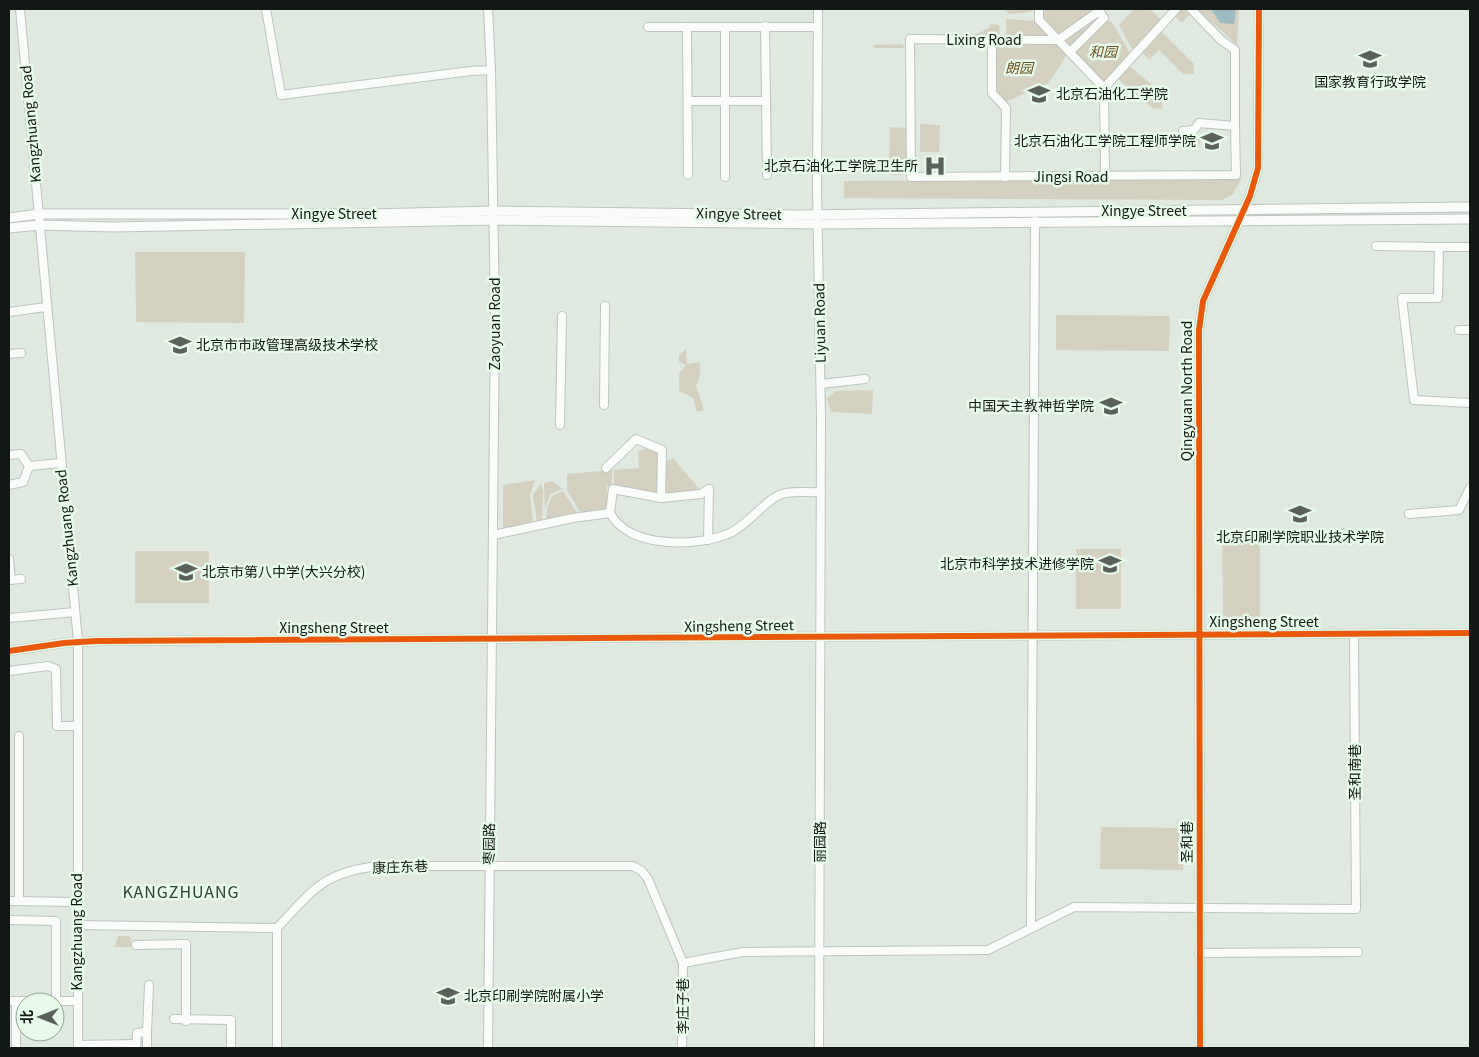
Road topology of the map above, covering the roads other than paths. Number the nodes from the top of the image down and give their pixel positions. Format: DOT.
graph roads {
  1 [pos="20,9"];
  2 [pos="266,9"];
  3 [pos="488,9"];
  4 [pos="818,9"];
  5 [pos="1039,9"];
  6 [pos="1176,9"];
  7 [pos="1191,9"];
  8 [pos="1259,9"];
  9 [pos="1099,10"];
  10 [pos="725,26"];
  11 [pos="765,26"];
  12 [pos="648,27"];
  13 [pos="687,27"];
  14 [pos="818,27"];
  15 [pos="910,39"];
  16 [pos="992,40"];
  17 [pos="1058,40"];
  18 [pos="1070,52"];
  19 [pos="491,70"];
  20 [pos="1104,88"];
  21 [pos="688,101"];
  22 [pos="726,101"];
  23 [pos="766,101"];
  24 [pos="1235,126"];
  25 [pos="1184,132"];
  26 [pos="1104,140"];
  27 [pos="1125,140"];
  28 [pos="688,175"];
  29 [pos="766,176"];
  30 [pos="726,177"];
  31 [pos="1005,177"];
  32 [pos="1104,177"];
  33 [pos="1470,207"];
  34 [pos="1244,210"];
  35 [pos="39,214"];
  36 [pos="818,214"];
  37 [pos="494,216"];
  38 [pos="9,218"];
  39 [pos="1470,219"];
  40 [pos="1034,221"];
  41 [pos="1238,222"];
  42 [pos="818,224"];
  43 [pos="40,225"];
  44 [pos="9,228"];
  45 [pos="1376,246"];
  46 [pos="1470,246"];
  47 [pos="1439,247"];
  48 [pos="605,306"];
  49 [pos="46,308"];
  50 [pos="9,312"];
  51 [pos="562,316"];
  52 [pos="1459,330"];
  53 [pos="1470,330"];
  54 [pos="22,353"];
  55 [pos="9,354"];
  56 [pos="865,379"];
  57 [pos="821,384"];
  58 [pos="1470,403"];
  59 [pos="604,405"];
  60 [pos="560,425"];
  61 [pos="9,455"];
  62 [pos="60,463"];
  63 [pos="28,466"];
  64 [pos="606,468"];
  65 [pos="9,485"];
  66 [pos="1470,488"];
  67 [pos="821,492"];
  68 [pos="661,498"];
  69 [pos="610,513"];
  70 [pos="1409,514"];
  71 [pos="493,535"];
  72 [pos="708,540"];
  73 [pos="9,559"];
  74 [pos="21,579"];
  75 [pos="10,580"];
  76 [pos="75,612"];
  77 [pos="9,618"];
  78 [pos="1470,633"];
  79 [pos="1354,634"];
  80 [pos="1199,635"];
  81 [pos="820,636"];
  82 [pos="1033,636"];
  83 [pos="492,640"];
  84 [pos="78,641"];
  85 [pos="9,651"];
  86 [pos="9,671"];
  87 [pos="78,726"];
  88 [pos="20,736"];
  89 [pos="489,865"];
  90 [pos="9,901"];
  91 [pos="20,901"];
  92 [pos="77,902"];
  93 [pos="1200,907"];
  94 [pos="9,920"];
  95 [pos="78,926"];
  96 [pos="277,928"];
  97 [pos="1031,928"];
  98 [pos="136,945"];
  99 [pos="819,951"];
  100 [pos="1358,952"];
  101 [pos="1199,953"];
  102 [pos="683,963"];
  103 [pos="149,985"];
  104 [pos="56,992"];
  105 [pos="12,1001"];
  106 [pos="65,1001"];
  107 [pos="78,1001"];
  108 [pos="174,1019"];
  109 [pos="186,1021"];
  110 [pos="147,1032"];
  111 [pos="136,1046"];
  112 [pos="78,1047"];
  113 [pos="16,1048"];
  114 [pos="147,1048"];
  115 [pos="231,1048"];
  116 [pos="277,1048"];
  117 [pos="488,1048"];
  118 [pos="682,1048"];
  119 [pos="819,1048"];
  120 [pos="1200,1048"];
  1 -- 35 [label="street, Kangzhuang Road"];
  2 -- 19 [label="street"];
  3 -- 19 [label="street, Zaoyuan Road"];
  4 -- 14 [label="street, Liyuan Road"];
  5 -- 17 [label="street"];
  6 -- 20 [label="street"];
  7 -- 24 [label="street"];
  8 -- 34 [label="street, Qingyuan North Road"];
  9 -- 17 [label="street"];
  9 -- 18 [label="street"];
  10 -- 11 [label="street"];
  10 -- 13 [label="street"];
  10 -- 22 [label="street"];
  11 -- 14 [label="street"];
  11 -- 23 [label="street"];
  12 -- 13 [label="street"];
  13 -- 21 [label="street"];
  14 -- 36 [label="street, Liyuan Road"];
  15 -- 16 [label="street, Lixing Road"];
  15 -- 31 [label="street, Jingsi Road"];
  16 -- 17 [label="street, Lixing Road"];
  16 -- 31 [label="street"];
  17 -- 18 [label="street"];
  18 -- 20 [label="street"];
  19 -- 37 [label="street, Zaoyuan Road"];
  20 -- 26 [label="street"];
  21 -- 22 [label="street"];
  21 -- 28 [label="street"];
  22 -- 23 [label="street"];
  22 -- 30 [label="street"];
  23 -- 29 [label="street"];
  24 -- 25 [label="street"];
  24 -- 32 [label="street, Jingsi Road"];
  26 -- 27 [label="street"];
  26 -- 32 [label="street"];
  31 -- 32 [label="street, Jingsi Road"];
  33 -- 34 [label="main road, Xingye Street"];
  34 -- 36 [label="main road, Xingye Street"];
  34 -- 41 [label="street, Qingyuan North Road"];
  35 -- 37 [label="main road, Xingye Street"];
  35 -- 38 [label="main road, Xingye Street"];
  35 -- 43 [label="street, Kangzhuang Road"];
  36 -- 37 [label="main road, Xingye Street"];
  36 -- 42 [label="street, Liyuan Road"];
  37 -- 42 [label="main road, Xingye Street"];
  37 -- 43 [label="main road, Xingye Street"];
  37 -- 71 [label="street, Zaoyuan Road"];
  39 -- 41 [label="main road, Xingye Street"];
  40 -- 41 [label="main road, Xingye Street"];
  40 -- 42 [label="main road, Xingye Street"];
  40 -- 82 [label="street"];
  41 -- 80 [label="street, Qingyuan North Road"];
  42 -- 57 [label="street, Liyuan Road"];
  43 -- 44 [label="main road, Xingye Street"];
  43 -- 49 [label="street, Kangzhuang Road"];
  45 -- 47 [label="street"];
  46 -- 47 [label="street"];
  47 -- 58 [label="street"];
  48 -- 59 [label="street"];
  49 -- 50 [label="street"];
  49 -- 62 [label="street, Kangzhuang Road"];
  51 -- 60 [label="street"];
  52 -- 53 [label="street"];
  54 -- 55 [label="street"];
  56 -- 57 [label="street"];
  57 -- 67 [label="street, Liyuan Road"];
  61 -- 63 [label="street"];
  62 -- 63 [label="street"];
  62 -- 76 [label="street, Kangzhuang Road"];
  63 -- 65 [label="street"];
  64 -- 68 [label="street"];
  66 -- 70 [label="street"];
  67 -- 72 [label="street"];
  67 -- 81 [label="street, Liyuan Road"];
  68 -- 69 [label="street"];
  68 -- 72 [label="street"];
  69 -- 71 [label="street"];
  69 -- 72 [label="street"];
  71 -- 83 [label="street, Zaoyuan Road"];
  73 -- 75 [label="street"];
  74 -- 75 [label="street"];
  76 -- 77 [label="street"];
  76 -- 84 [label="street, Kangzhuang Road"];
  78 -- 79 [label="street, Xingsheng Street"];
  79 -- 80 [label="street, Xingsheng Street"];
  79 -- 93 [label="street, 圣和南巷"];
  80 -- 82 [label="street, Xingsheng Street"];
  80 -- 93 [label="street, 圣和巷"];
  81 -- 82 [label="street, Xingsheng Street"];
  81 -- 83 [label="street, Xingsheng Street"];
  81 -- 99 [label="street, 丽园路"];
  82 -- 97 [label="street"];
  83 -- 84 [label="street, Xingsheng Street"];
  83 -- 89 [label="street, 枣园路"];
  84 -- 85 [label="street, Xingsheng Street"];
  84 -- 87 [label="street, Kangzhuang Road"];
  86 -- 87 [label="street"];
  87 -- 92 [label="street, Kangzhuang Road"];
  88 -- 91 [label="street"];
  89 -- 96 [label="street, 康庄东巷"];
  89 -- 102 [label="street, 康庄东巷"];
  89 -- 117 [label="street, 枣园路"];
  90 -- 91 [label="street"];
  91 -- 92 [label="street"];
  92 -- 95 [label="street, Kangzhuang Road"];
  93 -- 97 [label="street"];
  93 -- 101 [label="street, 圣和巷"];
  94 -- 104 [label="street"];
  95 -- 96 [label="street"];
  95 -- 107 [label="street, Kangzhuang Road"];
  96 -- 116 [label="street"];
  97 -- 99 [label="street"];
  98 -- 109 [label="street"];
  99 -- 102 [label="street"];
  99 -- 119 [label="street, 丽园路"];
  100 -- 101 [label="street"];
  101 -- 120 [label="street, 圣和巷"];
  102 -- 118 [label="street, 李庄子巷"];
  103 -- 110 [label="street"];
  105 -- 113 [label="street"];
  106 -- 107 [label="street"];
  107 -- 112 [label="street, Kangzhuang Road"];
  108 -- 109 [label="street"];
  109 -- 115 [label="street"];
  110 -- 111 [label="street"];
  110 -- 114 [label="street"];
  111 -- 112 [label="street"];
}
